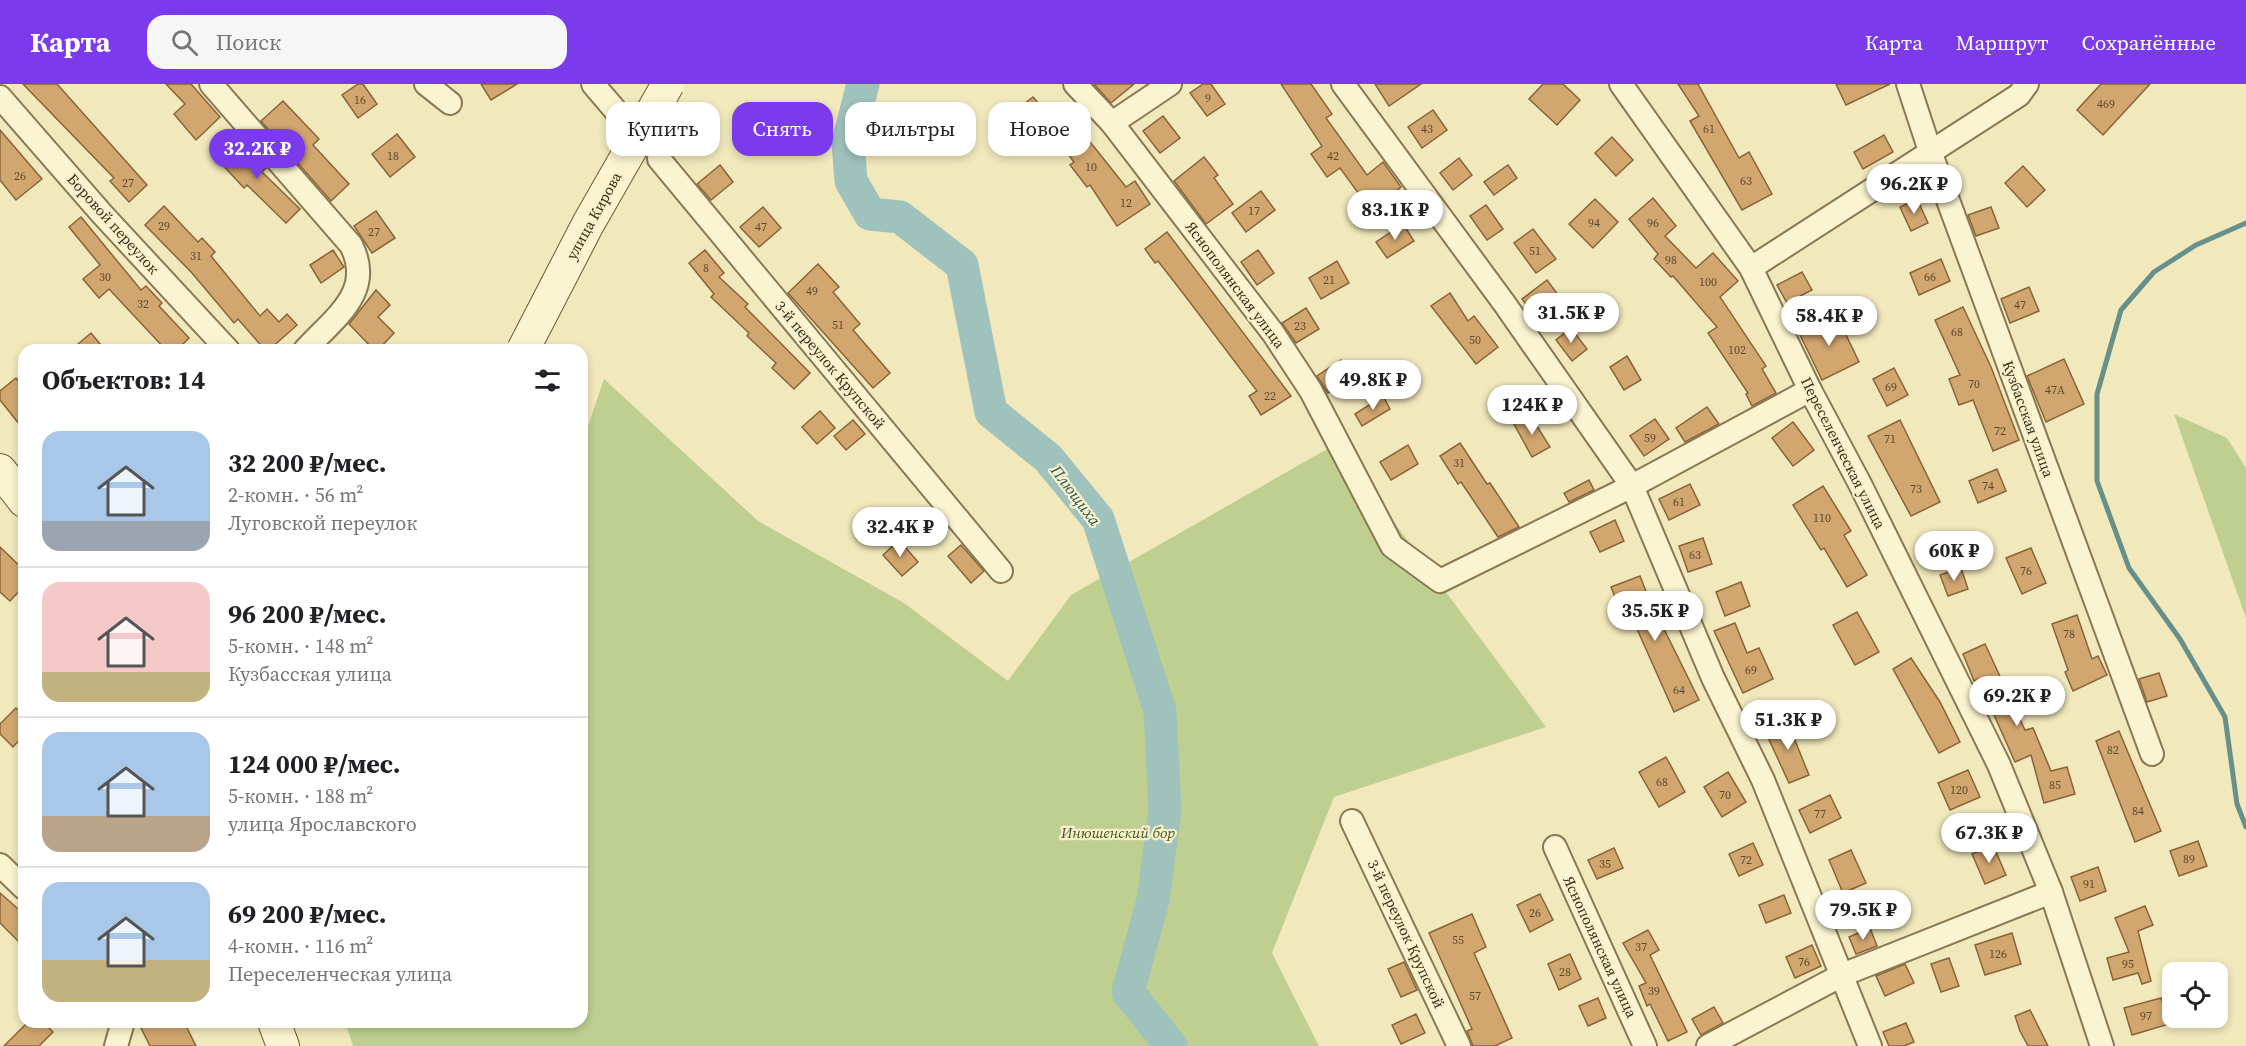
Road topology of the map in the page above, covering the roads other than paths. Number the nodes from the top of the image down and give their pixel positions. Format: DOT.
graph roads {
  1 [pos="211,84"];
  2 [pos="426,84"];
  3 [pos="593,84"];
  4 [pos="668,84"];
  5 [pos="1075,84"];
  6 [pos="1170,84"];
  7 [pos="1343,84"];
  8 [pos="1621,84"];
  9 [pos="1908,84"];
  10 [pos="2027,84"];
  11 [pos="0,97"];
  12 [pos="608,102"];
  13 [pos="450,103"];
  14 [pos="1112,123"];
  15 [pos="1931,154"];
  16 [pos="659,159"];
  17 [pos="1751,268"];
  18 [pos="222,344"];
  19 [pos="311,344"];
  20 [pos="527,344"];
  21 [pos="1810,390"];
  22 [pos="0,470"];
  23 [pos="1632,486"];
  24 [pos="18,493"];
  25 [pos="1001,571"];
  26 [pos="2152,754"];
  27 [pos="1352,821"];
  28 [pos="1555,847"];
  29 [pos="0,865"];
  30 [pos="18,882"];
  31 [pos="2051,891"];
  32 [pos="1842,975"];
  33 [pos="121,1028"];
  34 [pos="276,1028"];
  35 [pos="116,1046"];
  36 [pos="283,1046"];
  37 [pos="1459,1046"];
  38 [pos="1645,1046"];
  39 [pos="1708,1046"];
  40 [pos="1870,1046"];
  41 [pos="2102,1046"];
  1 -- 19 [label="street"];
  2 -- 13 [label="street"];
  3 -- 12 [label="street"];
  4 -- 20 [label="main road, улица Кирова, bridge"];
  5 -- 14 [label="street, Яснополянская улица"];
  6 -- 14 [label="street"];
  7 -- 23 [label="street"];
  8 -- 17 [label="street, Переселенческая улица"];
  9 -- 15 [label="street, Кузбасская улица"];
  10 -- 15 [label="street"];
  11 -- 18 [label="street, Боровой переулок"];
  14 -- 23 [label="street, Яснополянская улица"];
  15 -- 17 [label="street"];
  15 -- 26 [label="street, Кузбасская улица"];
  16 -- 25 [label="street, 3-й переулок Крупской"];
  17 -- 21 [label="street, Переселенческая улица"];
  21 -- 23 [label="street"];
  21 -- 31 [label="street, Переселенческая улица"];
  22 -- 24 [label="main road"];
  23 -- 32 [label="street"];
  27 -- 37 [label="street, 3-й переулок Крупской"];
  28 -- 38 [label="street, Яснополянская улица"];
  29 -- 30 [label="street"];
  31 -- 32 [label="street"];
  31 -- 41 [label="street, Переселенческая улица"];
  32 -- 39 [label="street"];
  32 -- 40 [label="street"];
  33 -- 35 [label="street"];
  34 -- 36 [label="main road"];
}
